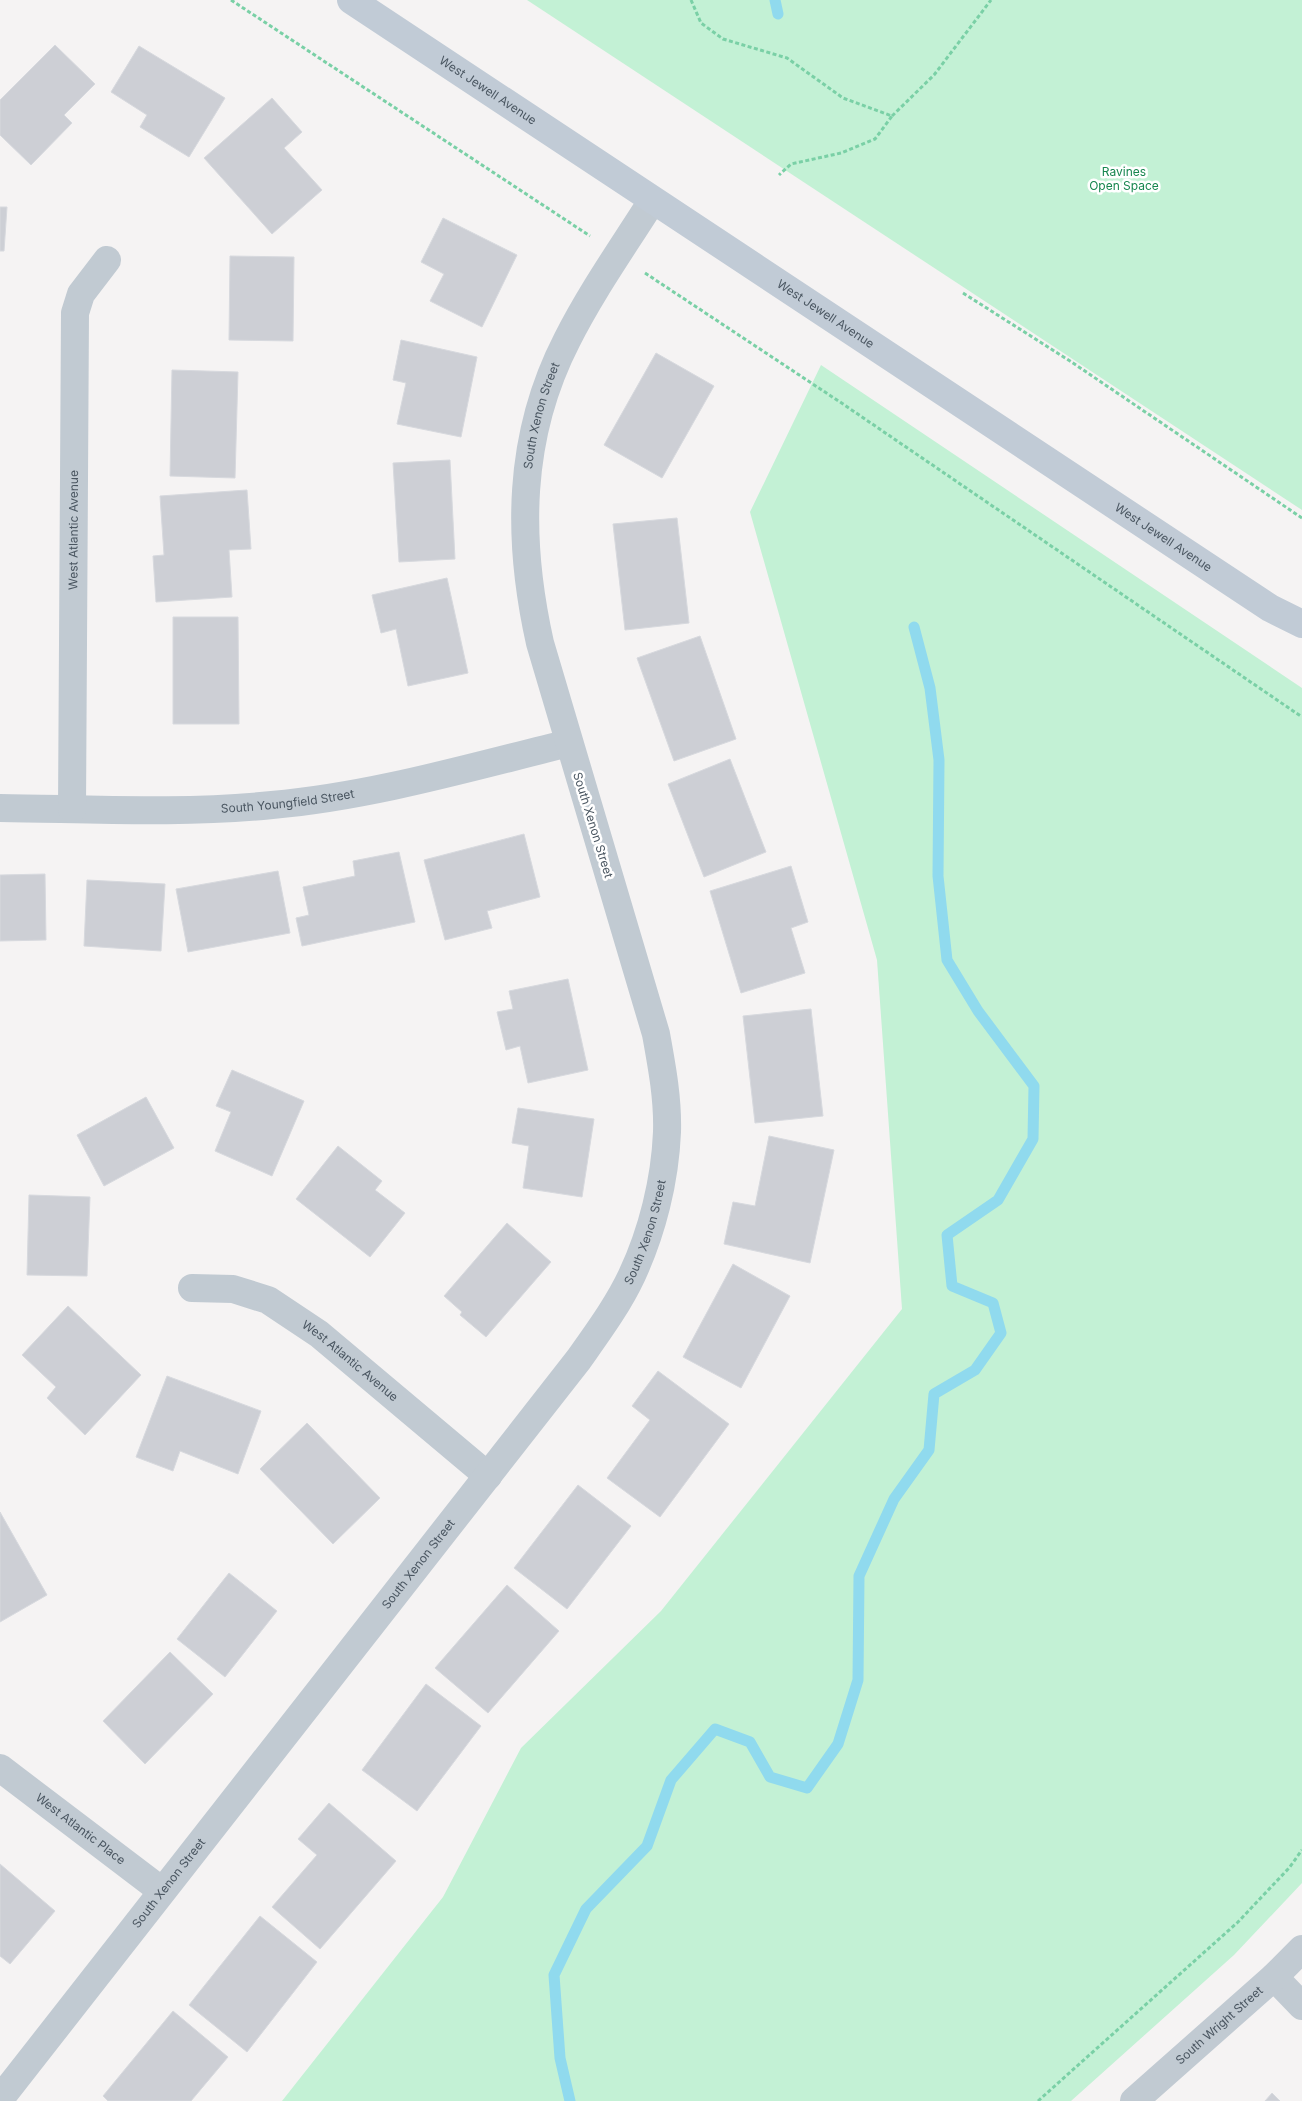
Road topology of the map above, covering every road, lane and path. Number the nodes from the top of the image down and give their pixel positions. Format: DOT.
graph roads {
  1 [pos="231,0"];
  2 [pos="351,0"];
  3 [pos="691,0"];
  4 [pos="990,0"];
  5 [pos="892,116"];
  6 [pos="779,175"];
  7 [pos="652,201"];
  8 [pos="618,255"];
  9 [pos="107,260"];
  10 [pos="962,293"];
  11 [pos="1302,518"];
  12 [pos="1302,624"];
  13 [pos="1302,717"];
  14 [pos="569,743"];
  15 [pos="0,808"];
  16 [pos="72,809"];
  17 [pos="192,1288"];
  18 [pos="488,1476"];
  19 [pos="0,1768"];
  20 [pos="1302,1850"];
  21 [pos="162,1891"];
  22 [pos="1302,1949"];
  23 [pos="1274,1977"];
  24 [pos="1302,2006"];
  25 [pos="0,2099"];
  26 [pos="1038,2101"];
  27 [pos="1134,2101"];
  1 -- 8 [label="path"];
  2 -- 7 [label="main road, West Jewell Avenue"];
  3 -- 5 [label="path"];
  4 -- 5 [label="path"];
  5 -- 6 [label="path"];
  7 -- 8 [label="street, South Xenon Street"];
  7 -- 12 [label="main road, West Jewell Avenue"];
  8 -- 13 [label="path"];
  8 -- 14 [label="street, South Xenon Street"];
  9 -- 16 [label="street, West Atlantic Avenue"];
  10 -- 11 [label="path"];
  14 -- 16 [label="street, South Youngfield Street"];
  14 -- 18 [label="street, South Xenon Street"];
  15 -- 16 [label="street, South Youngfield Street"];
  17 -- 18 [label="street, West Atlantic Avenue"];
  18 -- 21 [label="street, South Xenon Street"];
  19 -- 21 [label="street, West Atlantic Place"];
  20 -- 26 [label="path"];
  21 -- 25 [label="street, South Xenon Street"];
  22 -- 23 [label="street, South Wright Street"];
  23 -- 24 [label="street"];
  23 -- 27 [label="street, South Wright Street"];
}
